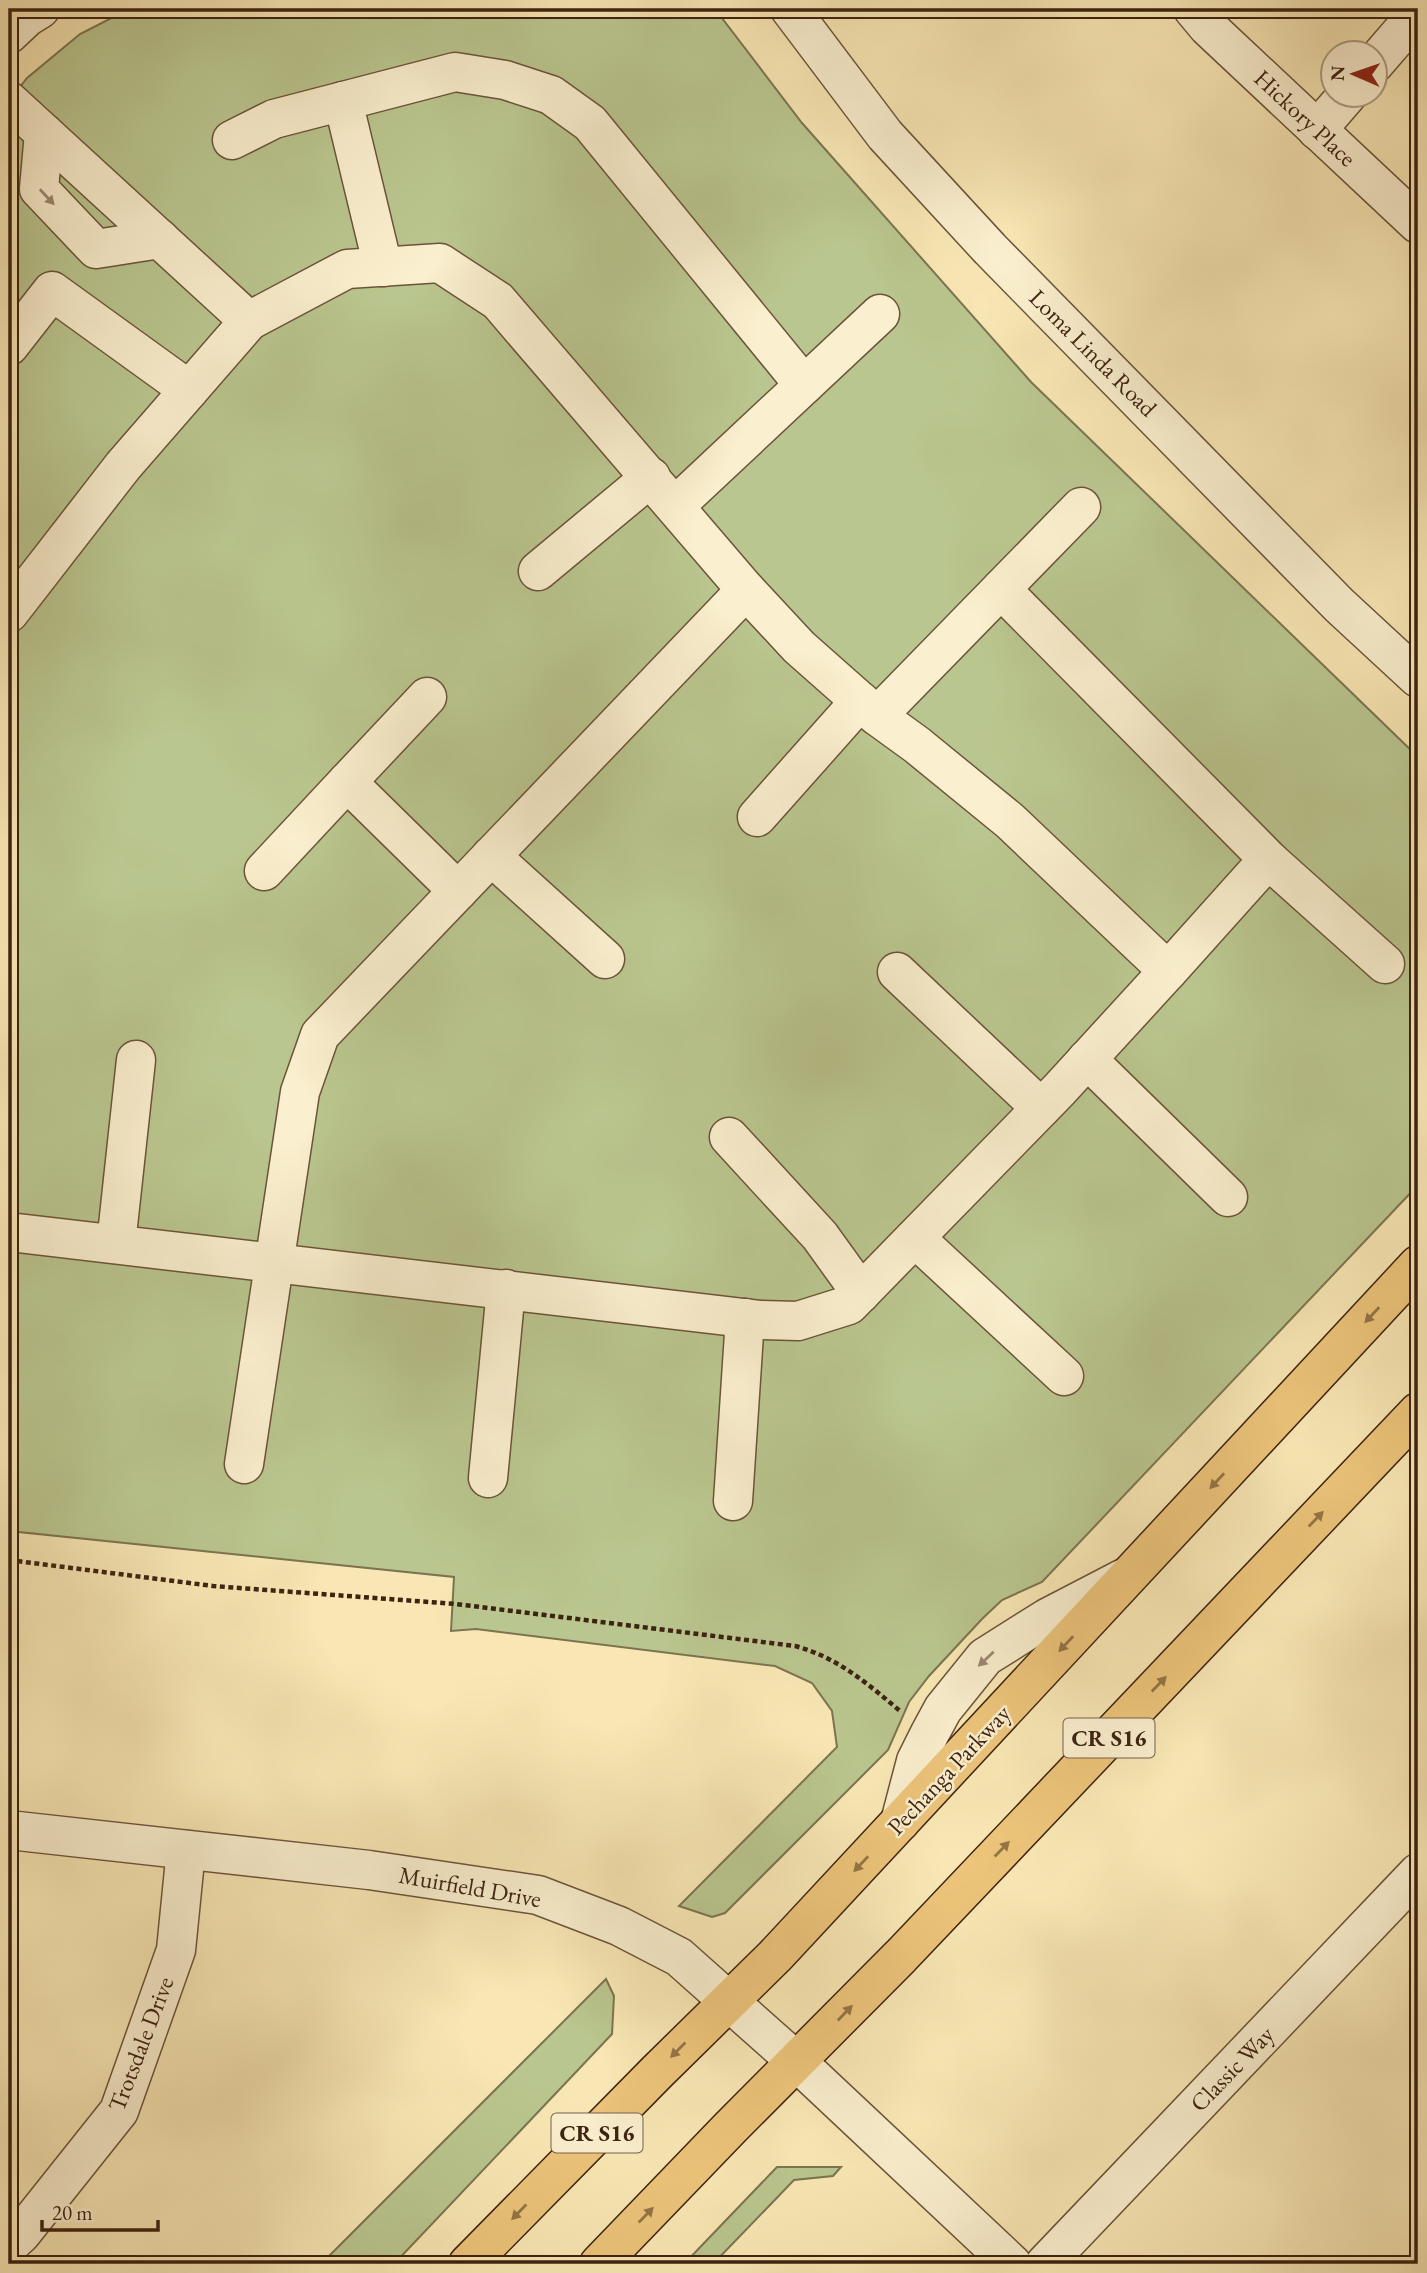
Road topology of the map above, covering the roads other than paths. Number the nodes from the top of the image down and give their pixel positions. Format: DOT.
graph roads {
  1 [pos="40,9"];
  2 [pos="790,9"];
  3 [pos="1193,9"];
  4 [pos="1418,13"];
  5 [pos="9,34"];
  6 [pos="1388,48"];
  7 [pos="9,101"];
  8 [pos="343,101"];
  9 [pos="1336,108"];
  10 [pos="1317,130"];
  11 [pos="44,132"];
  12 [pos="232,140"];
  13 [pos="1418,224"];
  14 [pos="160,239"];
  15 [pos="383,267"];
  16 [pos="880,314"];
  17 [pos="249,321"];
  18 [pos="9,346"];
  19 [pos="804,385"];
  20 [pos="189,390"];
  21 [pos="651,477"];
  22 [pos="674,506"];
  23 [pos="1081,507"];
  24 [pos="538,571"];
  25 [pos="1001,589"];
  26 [pos="746,590"];
  27 [pos="9,613"];
  28 [pos="1418,678"];
  29 [pos="427,696"];
  30 [pos="869,709"];
  31 [pos="347,782"];
  32 [pos="757,817"];
  33 [pos="491,856"];
  34 [pos="1270,861"];
  35 [pos="264,870"];
  36 [pos="458,891"];
  37 [pos="605,959"];
  38 [pos="1385,964"];
  39 [pos="1168,971"];
  40 [pos="897,972"];
  41 [pos="1087,1059"];
  42 [pos="136,1060"];
  43 [pos="1041,1108"];
  44 [pos="729,1137"];
  45 [pos="1228,1197"];
  46 [pos="9,1232"];
  47 [pos="915,1238"];
  48 [pos="116,1244"];
  49 [pos="274,1263"];
  50 [pos="1418,1265"];
  51 [pos="506,1289"];
  52 [pos="861,1293"];
  53 [pos="746,1318"];
  54 [pos="1064,1376"];
  55 [pos="1418,1412"];
  56 [pos="244,1464"];
  57 [pos="488,1478"];
  58 [pos="733,1501"];
  59 [pos="9,1830"];
  60 [pos="186,1850"];
  61 [pos="1418,1873"];
  62 [pos="727,2002"];
  63 [pos="797,2062"];
  64 [pos="9,2245"];
  65 [pos="468,2264"];
  66 [pos="599,2264"];
  67 [pos="1012,2264"];
  68 [pos="1045,2264"];
  1 -- 5 [label="street"];
  2 -- 28 [label="street, Loma Linda Road"];
  3 -- 10 [label="street, Hickory Place"];
  4 -- 6 [label="street"];
  7 -- 11 [label="street"];
  8 -- 12 [label="street"];
  8 -- 15 [label="street"];
  8 -- 19 [label="street"];
  9 -- 10 [label="street"];
  10 -- 13 [label="street, Hickory Place"];
  11 -- 14 [label="street"];
  11 -- 14 [label="street, one-way"];
  14 -- 17 [label="street"];
  15 -- 17 [label="street"];
  15 -- 21 [label="street"];
  16 -- 19 [label="street"];
  17 -- 20 [label="street"];
  18 -- 20 [label="street"];
  19 -- 22 [label="street"];
  20 -- 27 [label="street"];
  21 -- 22 [label="street"];
  21 -- 24 [label="street"];
  22 -- 26 [label="street"];
  23 -- 25 [label="street"];
  25 -- 30 [label="street"];
  25 -- 34 [label="street"];
  26 -- 30 [label="street"];
  26 -- 33 [label="street"];
  29 -- 31 [label="street"];
  30 -- 32 [label="street"];
  30 -- 39 [label="street"];
  31 -- 35 [label="street"];
  31 -- 36 [label="street"];
  33 -- 36 [label="street"];
  33 -- 37 [label="street"];
  34 -- 38 [label="street"];
  34 -- 39 [label="street"];
  36 -- 49 [label="street"];
  39 -- 41 [label="street"];
  40 -- 43 [label="street"];
  41 -- 43 [label="street"];
  41 -- 45 [label="street"];
  42 -- 48 [label="street"];
  43 -- 47 [label="street"];
  44 -- 52 [label="street"];
  46 -- 48 [label="street"];
  47 -- 52 [label="street"];
  47 -- 54 [label="street"];
  48 -- 49 [label="street"];
  49 -- 51 [label="street"];
  49 -- 56 [label="street"];
  50 -- 62 [label="main road, Pechanga Parkway / CR S16, one-way"];
  51 -- 53 [label="street"];
  51 -- 57 [label="street"];
  52 -- 53 [label="street"];
  53 -- 58 [label="street"];
  63 -- 55 [label="main road, CR S16, one-way"];
  59 -- 60 [label="street, Muirfield Drive"];
  60 -- 62 [label="street, Muirfield Drive"];
  60 -- 64 [label="street, Trotsdale Drive"];
  61 -- 68 [label="street, Classic Way"];
  62 -- 63 [label="street, Muirfield Drive"];
  62 -- 65 [label="main road, Pechanga Parkway / CR S16, one-way"];
  66 -- 63 [label="main road, CR S16, one-way"];
  63 -- 67 [label="street, Muirfield Drive"];
}
